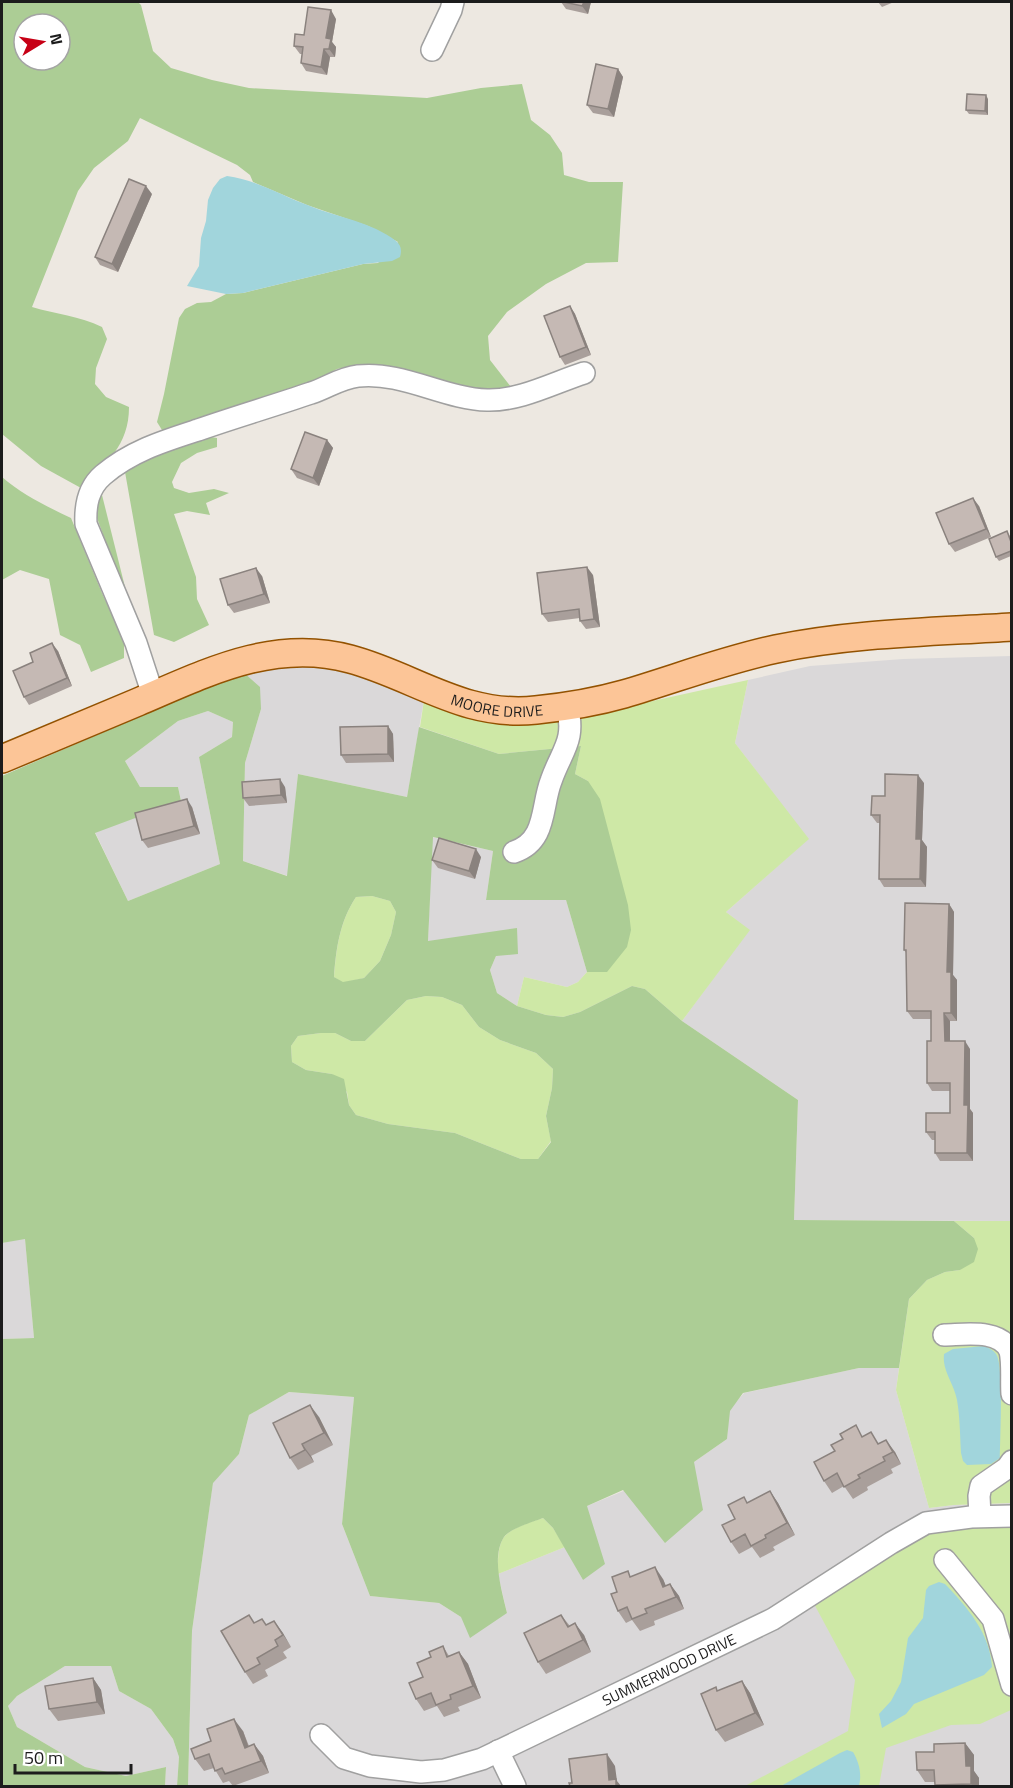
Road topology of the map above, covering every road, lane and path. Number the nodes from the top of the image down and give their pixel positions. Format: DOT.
graph roads {
  1 [pos="453,2"];
  2 [pos="432,50"];
  3 [pos="584,373"];
  4 [pos="1011,627"];
  5 [pos="153,695"];
  6 [pos="567,705"];
  7 [pos="2,759"];
  8 [pos="514,852"];
  9 [pos="944,1335"];
  10 [pos="1011,1369"];
  11 [pos="1011,1394"];
  12 [pos="1011,1461"];
  13 [pos="980,1516"];
  14 [pos="1011,1516"];
  15 [pos="945,1560"];
  16 [pos="1011,1685"];
  17 [pos="321,1735"];
  18 [pos="498,1751"];
  19 [pos="514,1786"];
  1 -- 2 [label="street"];
  3 -- 5 [label="street"];
  4 -- 6 [label="main road, MOORE DRIVE"];
  5 -- 6 [label="main road, MOORE DRIVE"];
  5 -- 7 [label="main road, MOORE DRIVE"];
  6 -- 8 [label="street"];
  9 -- 10 [label="street"];
  10 -- 11 [label="street"];
  12 -- 13 [label="street"];
  13 -- 14 [label="street, SUMMERWOOD DRIVE"];
  13 -- 18 [label="street, SUMMERWOOD DRIVE"];
  15 -- 16 [label="street"];
  17 -- 18 [label="street, SUMMERWOOD DRIVE"];
  18 -- 19 [label="street"];
}
